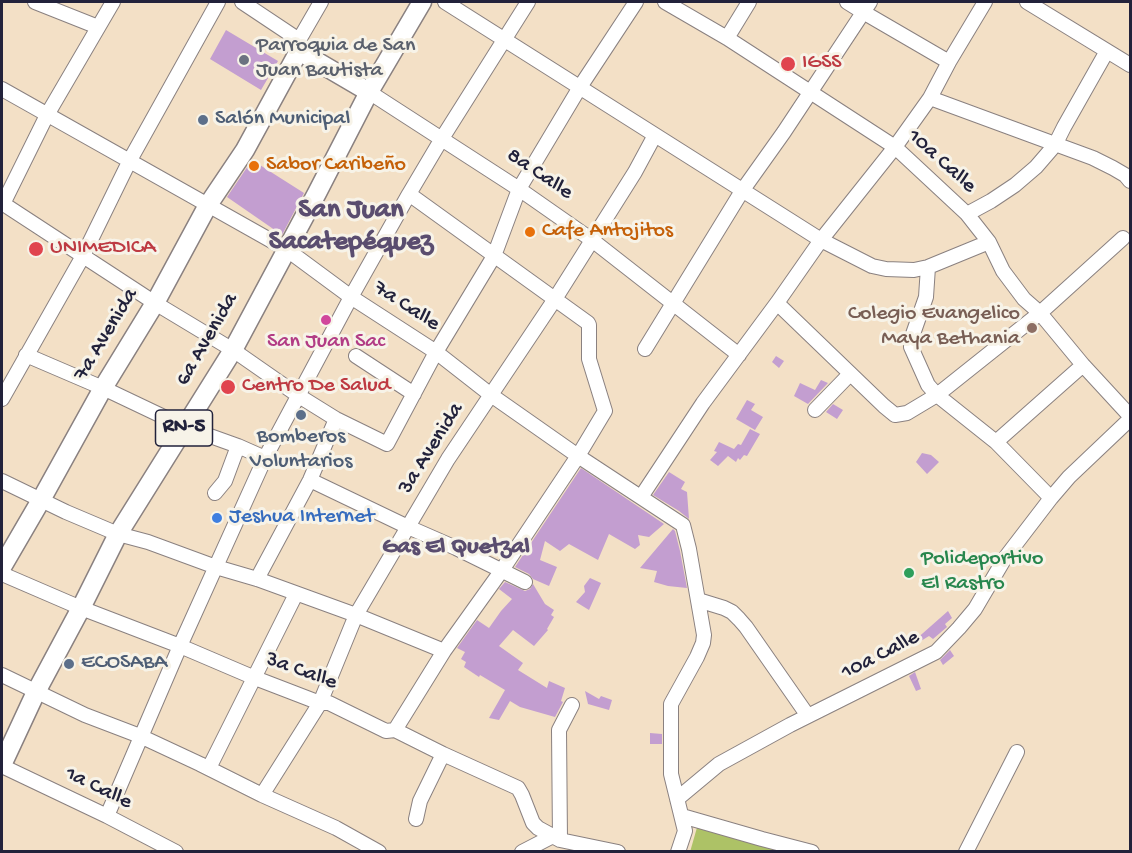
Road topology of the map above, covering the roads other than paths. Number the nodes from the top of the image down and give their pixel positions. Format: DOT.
graph roads {
  1 [pos="35,2"];
  2 [pos="113,2"];
  3 [pos="218,2"];
  4 [pos="242,2"];
  5 [pos="321,2"];
  6 [pos="422,2"];
  7 [pos="445,2"];
  8 [pos="528,2"];
  9 [pos="636,2"];
  10 [pos="665,2"];
  11 [pos="749,2"];
  12 [pos="847,2"];
  13 [pos="985,2"];
  14 [pos="1027,2"];
  15 [pos="866,7"];
  16 [pos="98,27"];
  17 [pos="727,38"];
  18 [pos="504,39"];
  19 [pos="299,46"];
  20 [pos="1107,51"];
  21 [pos="949,62"];
  22 [pos="1131,65"];
  23 [pos="580,87"];
  24 [pos="2,90"];
  25 [pos="810,91"];
  26 [pos="369,92"];
  27 [pos="930,98"];
  28 [pos="47,115"];
  29 [pos="655,135"];
  30 [pos="441,140"];
  31 [pos="1055,145"];
  32 [pos="895,147"];
  33 [pos="130,160"];
  34 [pos="1131,181"];
  35 [pos="519,189"];
  36 [pos="742,191"];
  37 [pos="409,194"];
  38 [pos="2,203"];
  39 [pos="208,205"];
  40 [pos="967,214"];
  41 [pos="1123,238"];
  42 [pos="592,240"];
  43 [pos="821,240"];
  44 [pos="989,242"];
  45 [pos="286,249"];
  46 [pos="83,256"];
  47 [pos="494,256"];
  48 [pos="928,267"];
  49 [pos="351,297"];
  50 [pos="555,299"];
  51 [pos="154,303"];
  52 [pos="673,303"];
  53 [pos="777,303"];
  54 [pos="1040,313"];
  55 [pos="645,349"];
  56 [pos="232,350"];
  57 [pos="436,352"];
  58 [pos="26,355"];
  59 [pos="740,355"];
  60 [pos="356,356"];
  61 [pos="1083,364"];
  62 [pos="850,374"];
  63 [pos="103,388"];
  64 [pos="414,394"];
  65 [pos="491,395"];
  66 [pos="937,395"];
  67 [pos="299,396"];
  68 [pos="2,399"];
  69 [pos="816,410"];
  70 [pos="1131,418"];
  71 [pos="336,419"];
  72 [pos="185,427"];
  73 [pos="996,442"];
  74 [pos="238,446"];
  75 [pos="578,456"];
  76 [pos="265,458"];
  77 [pos="310,480"];
  78 [pos="2,481"];
  79 [pos="216,493"];
  80 [pos="641,497"];
  81 [pos="1051,498"];
  82 [pos="41,500"];
  83 [pos="408,527"];
  84 [pos="118,534"];
  85 [pos="2,567"];
  86 [pos="216,567"];
  87 [pos="502,570"];
  88 [pos="2,574"];
  89 [pos="257,579"];
  90 [pos="525,582"];
  91 [pos="296,594"];
  92 [pos="698,600"];
  93 [pos="81,608"];
  94 [pos="356,615"];
  95 [pos="180,646"];
  96 [pos="444,651"];
  97 [pos="2,675"];
  98 [pos="255,678"];
  99 [pos="36,692"];
  100 [pos="320,703"];
  101 [pos="572,705"];
  102 [pos="808,716"];
  103 [pos="394,730"];
  104 [pos="140,736"];
  105 [pos="1017,752"];
  106 [pos="443,754"];
  107 [pos="2,766"];
  108 [pos="209,768"];
  109 [pos="262,795"];
  110 [pos="677,799"];
  111 [pos="107,816"];
  112 [pos="682,816"];
  113 [pos="416,819"];
  114 [pos="556,838"];
  115 [pos="174,851"];
  116 [pos="379,852"];
  117 [pos="522,852"];
  118 [pos="618,852"];
  119 [pos="678,852"];
  120 [pos="812,852"];
  121 [pos="966,852"];
  1 -- 16 [label="street"];
  2 -- 16 [label="street"];
  3 -- 33 [label="street"];
  4 -- 19 [label="street"];
  5 -- 19 [label="street, 7a Avenida"];
  6 -- 26 [label="main road, 6a Avenida / RN-5"];
  7 -- 18 [label="street"];
  8 -- 18 [label="street"];
  9 -- 23 [label="street"];
  10 -- 17 [label="street, 10a Calle"];
  11 -- 17 [label="street"];
  12 -- 15 [label="street"];
  13 -- 21 [label="street"];
  14 -- 20 [label="street"];
  15 -- 21 [label="street"];
  15 -- 25 [label="street"];
  16 -- 28 [label="street"];
  17 -- 25 [label="street, 10a Calle"];
  18 -- 23 [label="street"];
  18 -- 30 [label="street"];
  19 -- 26 [label="main road, 8a Calle"];
  19 -- 39 [label="main road, 7a Avenida"];
  20 -- 22 [label="street"];
  20 -- 31 [label="street"];
  21 -- 27 [label="street"];
  23 -- 29 [label="street"];
  23 -- 35 [label="street"];
  24 -- 28 [label="street, 7a Calle"];
  25 -- 32 [label="street, 10a Calle"];
  25 -- 36 [label="street"];
  26 -- 30 [label="street, 8a Calle"];
  26 -- 45 [label="main road, 6a Avenida / RN-5"];
  27 -- 31 [label="street"];
  27 -- 32 [label="street"];
  28 -- 33 [label="street, 7a Calle"];
  28 -- 38 [label="street"];
  29 -- 36 [label="street"];
  29 -- 42 [label="street, 3a Avenida"];
  30 -- 35 [label="street, 8a Calle"];
  30 -- 37 [label="street"];
  31 -- 34 [label="street"];
  31 -- 40 [label="street"];
  32 -- 40 [label="street, 10a Calle"];
  32 -- 43 [label="street"];
  33 -- 39 [label="street, 7a Calle"];
  33 -- 46 [label="street"];
  35 -- 42 [label="street, 8a Calle"];
  35 -- 47 [label="street"];
  36 -- 43 [label="street"];
  36 -- 52 [label="street"];
  37 -- 47 [label="street"];
  37 -- 49 [label="street"];
  38 -- 46 [label="street"];
  39 -- 45 [label="street, 7a Calle"];
  39 -- 51 [label="main road, 7a Avenida"];
  40 -- 44 [label="street, 10a Calle"];
  41 -- 54 [label="street"];
  42 -- 50 [label="street, 3a Avenida"];
  42 -- 52 [label="street, 8a Calle"];
  43 -- 48 [label="street"];
  43 -- 53 [label="street"];
  44 -- 48 [label="street"];
  44 -- 54 [label="street, 10a Calle"];
  45 -- 49 [label="street, 7a Calle"];
  45 -- 56 [label="main road, 6a Avenida / RN-5"];
  46 -- 51 [label="street"];
  46 -- 58 [label="street"];
  47 -- 50 [label="street"];
  47 -- 57 [label="street"];
  48 -- 66 [label="street"];
  49 -- 57 [label="street, 7a Calle"];
  49 -- 67 [label="street"];
  50 -- 65 [label="street, 3a Avenida"];
  50 -- 75 [label="street"];
  51 -- 56 [label="street"];
  51 -- 63 [label="main road, 7a Avenida"];
  52 -- 55 [label="street"];
  52 -- 59 [label="street, 8a Calle"];
  53 -- 59 [label="street"];
  53 -- 62 [label="street"];
  54 -- 61 [label="street, 10a Calle"];
  54 -- 66 [label="street"];
  56 -- 67 [label="street"];
  56 -- 72 [label="main road, 6a Avenida / RN-5"];
  57 -- 64 [label="street"];
  57 -- 65 [label="street, 7a Calle"];
  58 -- 63 [label="street"];
  58 -- 68 [label="street"];
  59 -- 80 [label="street"];
  60 -- 64 [label="street"];
  61 -- 70 [label="street, 10a Calle"];
  61 -- 73 [label="street"];
  62 -- 66 [label="street"];
  62 -- 69 [label="street"];
  63 -- 72 [label="street"];
  63 -- 82 [label="main road, 7a Avenida"];
  64 -- 71 [label="street"];
  65 -- 75 [label="street, 7a Calle"];
  65 -- 83 [label="street, 3a Avenida"];
  66 -- 73 [label="street"];
  67 -- 71 [label="street"];
  67 -- 76 [label="street"];
  70 -- 81 [label="street, 10a Calle"];
  71 -- 77 [label="street"];
  72 -- 74 [label="street"];
  72 -- 84 [label="main road, 6a Avenida / RN-5"];
  73 -- 81 [label="street"];
  74 -- 76 [label="street"];
  74 -- 79 [label="street"];
  75 -- 80 [label="street, 7a Calle"];
  75 -- 87 [label="street"];
  76 -- 86 [label="street"];
  77 -- 83 [label="street"];
  77 -- 89 [label="street"];
  78 -- 82 [label="street"];
  80 -- 92 [label="street, 7a Calle"];
  81 -- 102 [label="street, 10a Calle"];
  82 -- 84 [label="street"];
  82 -- 85 [label="main road, 7a Avenida"];
  83 -- 87 [label="street"];
  83 -- 94 [label="street, 3a Avenida"];
  84 -- 86 [label="street"];
  84 -- 93 [label="main road, 6a Avenida / RN-5"];
  86 -- 89 [label="street"];
  86 -- 95 [label="street"];
  87 -- 90 [label="street"];
  87 -- 96 [label="street"];
  88 -- 93 [label="street, 3a Calle"];
  89 -- 91 [label="street"];
  91 -- 94 [label="street"];
  91 -- 98 [label="street"];
  92 -- 102 [label="street"];
  92 -- 110 [label="street"];
  93 -- 95 [label="street, 3a Calle"];
  93 -- 99 [label="main road, 6a Avenida / RN-5"];
  94 -- 96 [label="street"];
  94 -- 100 [label="street, 3a Avenida"];
  95 -- 98 [label="street, 3a Calle"];
  95 -- 104 [label="street"];
  96 -- 103 [label="street"];
  97 -- 99 [label="street"];
  98 -- 100 [label="street, 3a Calle"];
  98 -- 108 [label="street"];
  99 -- 104 [label="street"];
  99 -- 107 [label="main road, 6a Avenida / RN-5"];
  100 -- 103 [label="street, 3a Calle"];
  100 -- 109 [label="street, 3a Avenida"];
  101 -- 114 [label="street"];
  102 -- 110 [label="street, 10a Calle"];
  103 -- 106 [label="street, 3a Calle"];
  104 -- 108 [label="street"];
  104 -- 111 [label="street"];
  105 -- 121 [label="street"];
  106 -- 113 [label="street"];
  106 -- 114 [label="street, 3a Calle"];
  107 -- 111 [label="street, 1a Calle"];
  108 -- 109 [label="street"];
  109 -- 116 [label="street"];
  110 -- 112 [label="street"];
  111 -- 115 [label="street, 1a Calle"];
  112 -- 119 [label="street"];
  112 -- 120 [label="street"];
  114 -- 117 [label="street"];
  114 -- 118 [label="street"];
}
